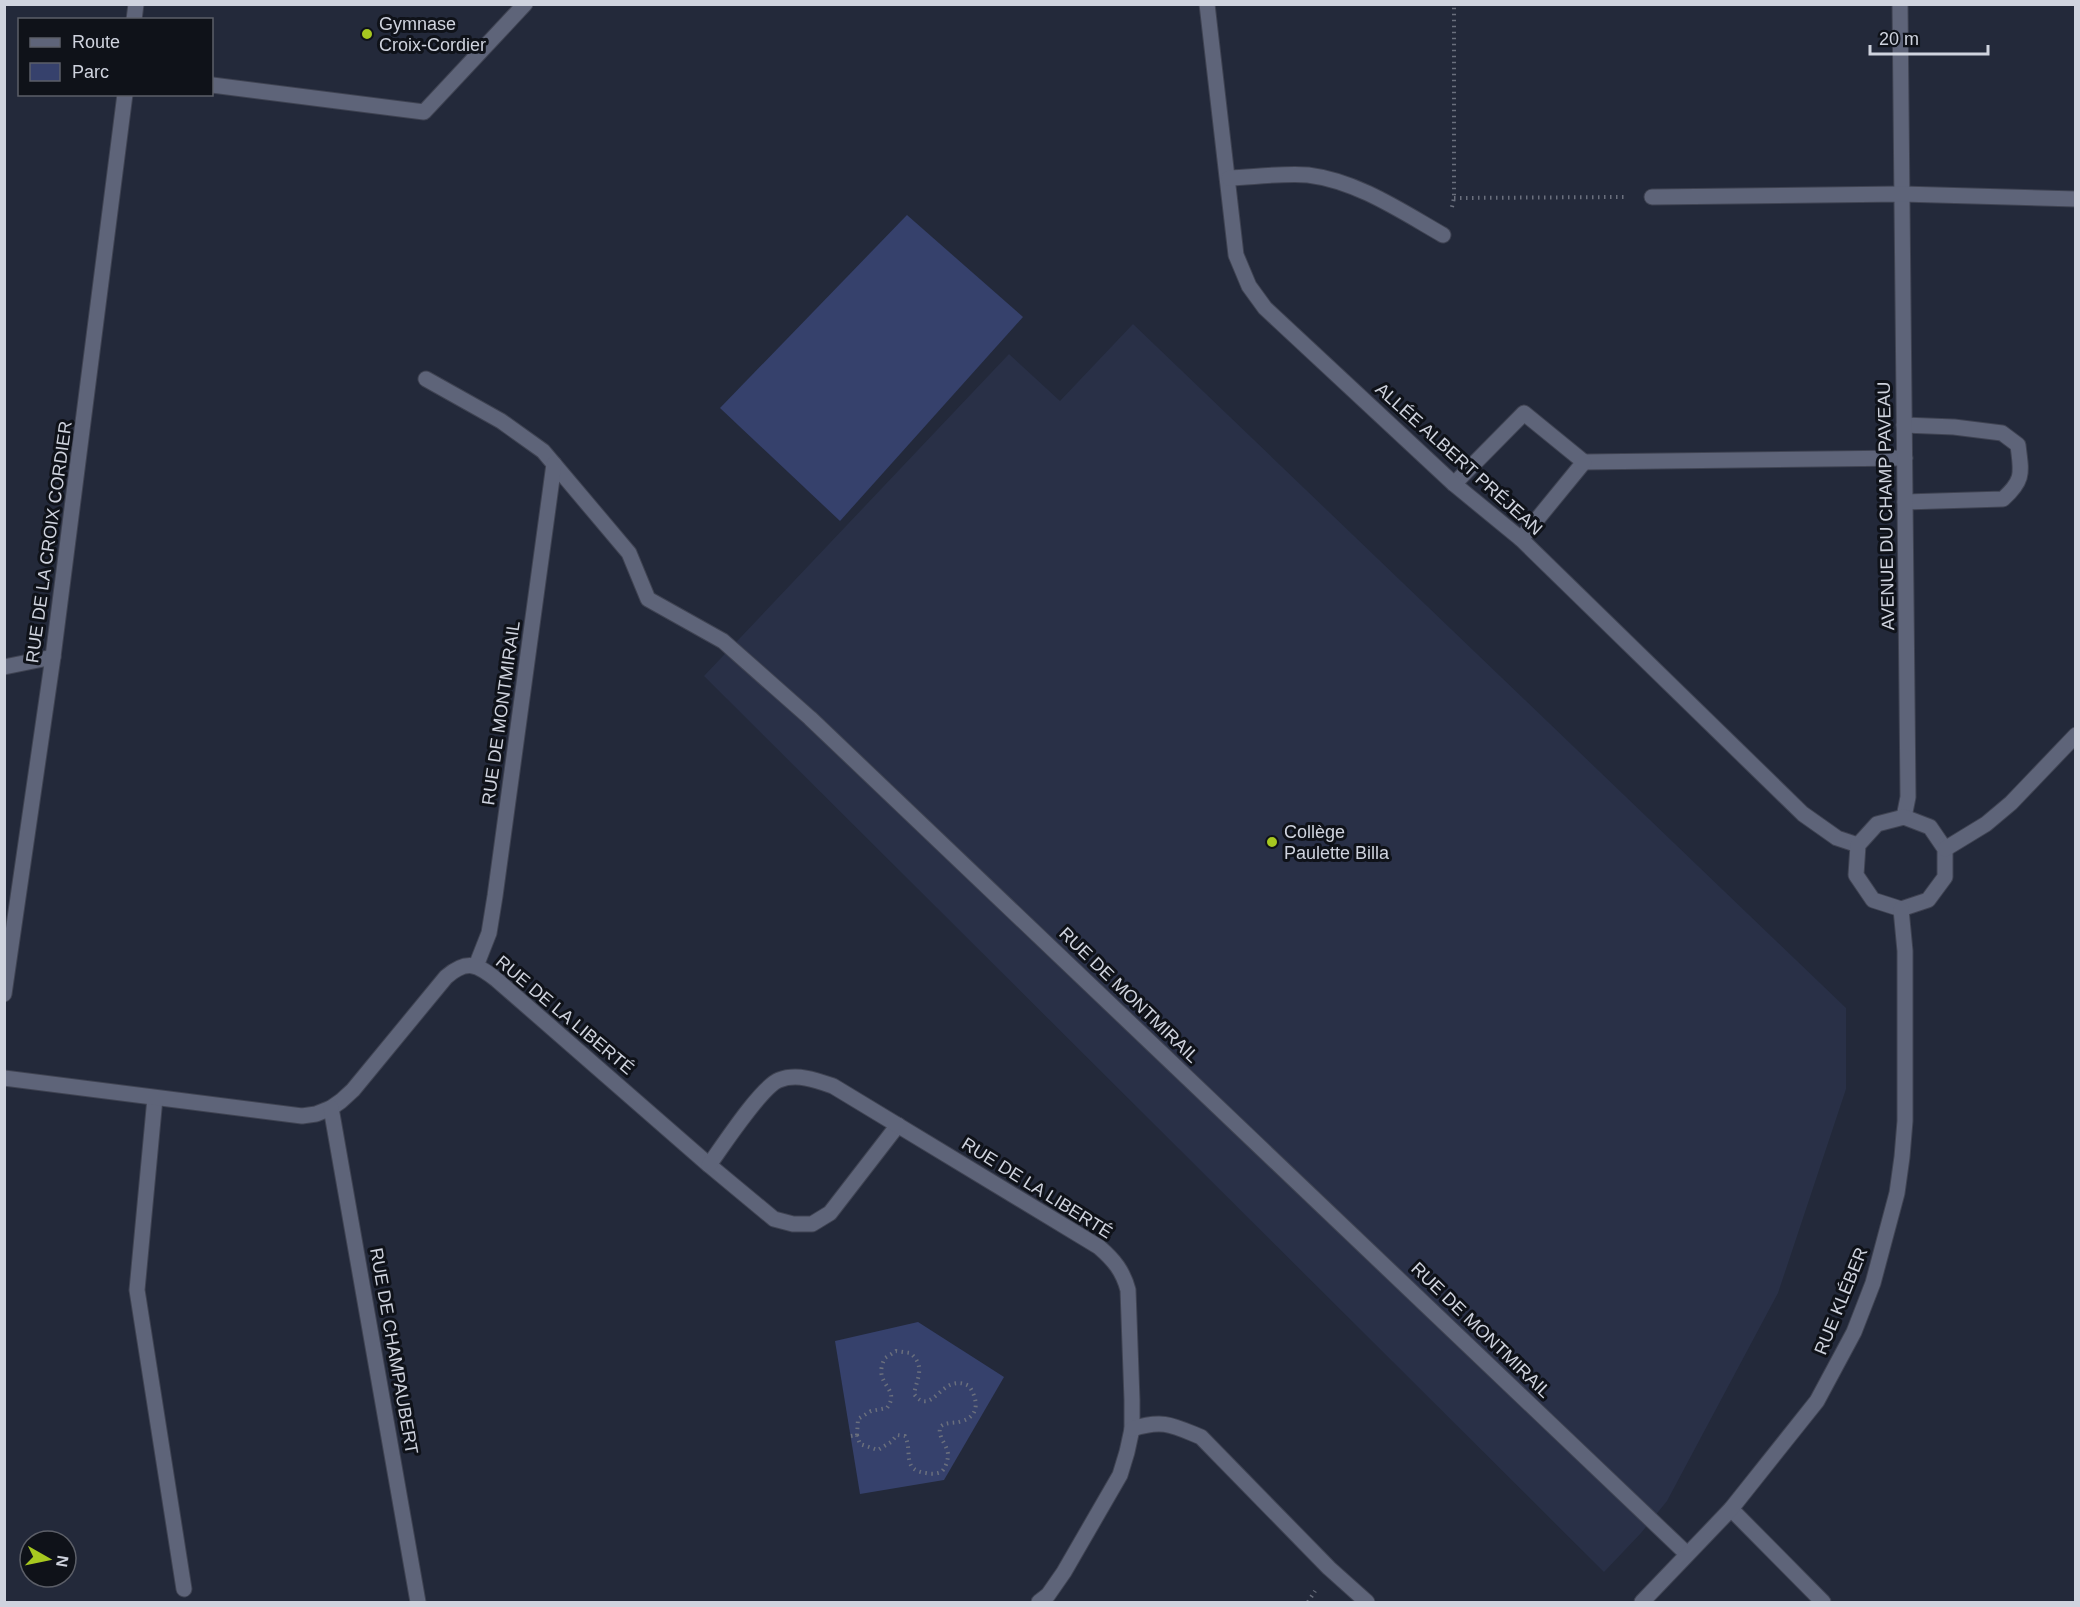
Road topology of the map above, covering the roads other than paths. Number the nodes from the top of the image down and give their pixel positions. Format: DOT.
graph roads {
  1 [pos="525,4"];
  2 [pos="1206,4"];
  3 [pos="1900,4"];
  4 [pos="213,85"];
  5 [pos="125,96"];
  6 [pos="1229,178"];
  7 [pos="1902,194"];
  8 [pos="1652,197"];
  9 [pos="2076,199"];
  10 [pos="1443,236"];
  11 [pos="426,379"];
  12 [pos="1904,425"];
  13 [pos="1905,458"];
  14 [pos="1584,462"];
  15 [pos="554,464"];
  16 [pos="1454,484"];
  17 [pos="1905,502"];
  18 [pos="1521,539"];
  19 [pos="53,657"];
  20 [pos="4,668"];
  21 [pos="2076,735"];
  22 [pos="1904,817"];
  23 [pos="1858,845"];
  24 [pos="1945,849"];
  25 [pos="1901,909"];
  26 [pos="476,966"];
  27 [pos="4,994"];
  28 [pos="4,1078"];
  29 [pos="155,1098"];
  30 [pos="331,1108"];
  31 [pos="898,1125"];
  32 [pos="709,1165"];
  33 [pos="1132,1429"];
  34 [pos="1731,1509"];
  35 [pos="1688,1554"];
  36 [pos="184,1589"];
  37 [pos="413,1602"];
  38 [pos="1040,1602"];
  39 [pos="1367,1602"];
  40 [pos="1642,1602"];
  41 [pos="1823,1602"];
  1 -- 4 [label="street"];
  2 -- 6 [label="street, ALLÉE ALBERT PRÉJEAN"];
  3 -- 7 [label="street, AVENUE DU CHAMP PAVEAU"];
  5 -- 19 [label="street, RUE DE LA CROIX CORDIER"];
  6 -- 10 [label="street"];
  6 -- 16 [label="street, ALLÉE ALBERT PRÉJEAN"];
  7 -- 8 [label="street"];
  7 -- 9 [label="street"];
  7 -- 12 [label="street, AVENUE DU CHAMP PAVEAU"];
  11 -- 15 [label="street, RUE DE MONTMIRAIL"];
  12 -- 13 [label="street, AVENUE DU CHAMP PAVEAU"];
  12 -- 17 [label="street"];
  13 -- 14 [label="street"];
  13 -- 17 [label="street, AVENUE DU CHAMP PAVEAU"];
  14 -- 16 [label="street"];
  14 -- 18 [label="street"];
  15 -- 26 [label="street, RUE DE MONTMIRAIL"];
  15 -- 35 [label="street, RUE DE MONTMIRAIL"];
  16 -- 18 [label="street, ALLÉE ALBERT PRÉJEAN"];
  17 -- 22 [label="street, AVENUE DU CHAMP PAVEAU"];
  18 -- 23 [label="street, ALLÉE ALBERT PRÉJEAN"];
  19 -- 20 [label="street"];
  19 -- 27 [label="street, RUE DE LA CROIX CORDIER"];
  21 -- 24 [label="street"];
  22 -- 23 [label="street"];
  22 -- 24 [label="street"];
  23 -- 25 [label="street"];
  24 -- 25 [label="street"];
  25 -- 34 [label="street, RUE KLÉBER"];
  26 -- 30 [label="street, RUE DE LA LIBERTÉ"];
  26 -- 32 [label="street, RUE DE LA LIBERTÉ"];
  28 -- 29 [label="street, RUE DE LA LIBERTÉ"];
  29 -- 30 [label="street, RUE DE LA LIBERTÉ"];
  29 -- 36 [label="street"];
  30 -- 37 [label="street, RUE DE CHAMPAUBERT"];
  31 -- 32 [label="street, RUE DE LA LIBERTÉ"];
  31 -- 32 [label="street, RUE DE LA LIBERTÉ"];
  31 -- 33 [label="street, RUE DE LA LIBERTÉ"];
  33 -- 38 [label="street"];
  33 -- 39 [label="street"];
  34 -- 35 [label="street, RUE KLÉBER"];
  34 -- 41 [label="street"];
  35 -- 40 [label="street, RUE KLÉBER"];
}
